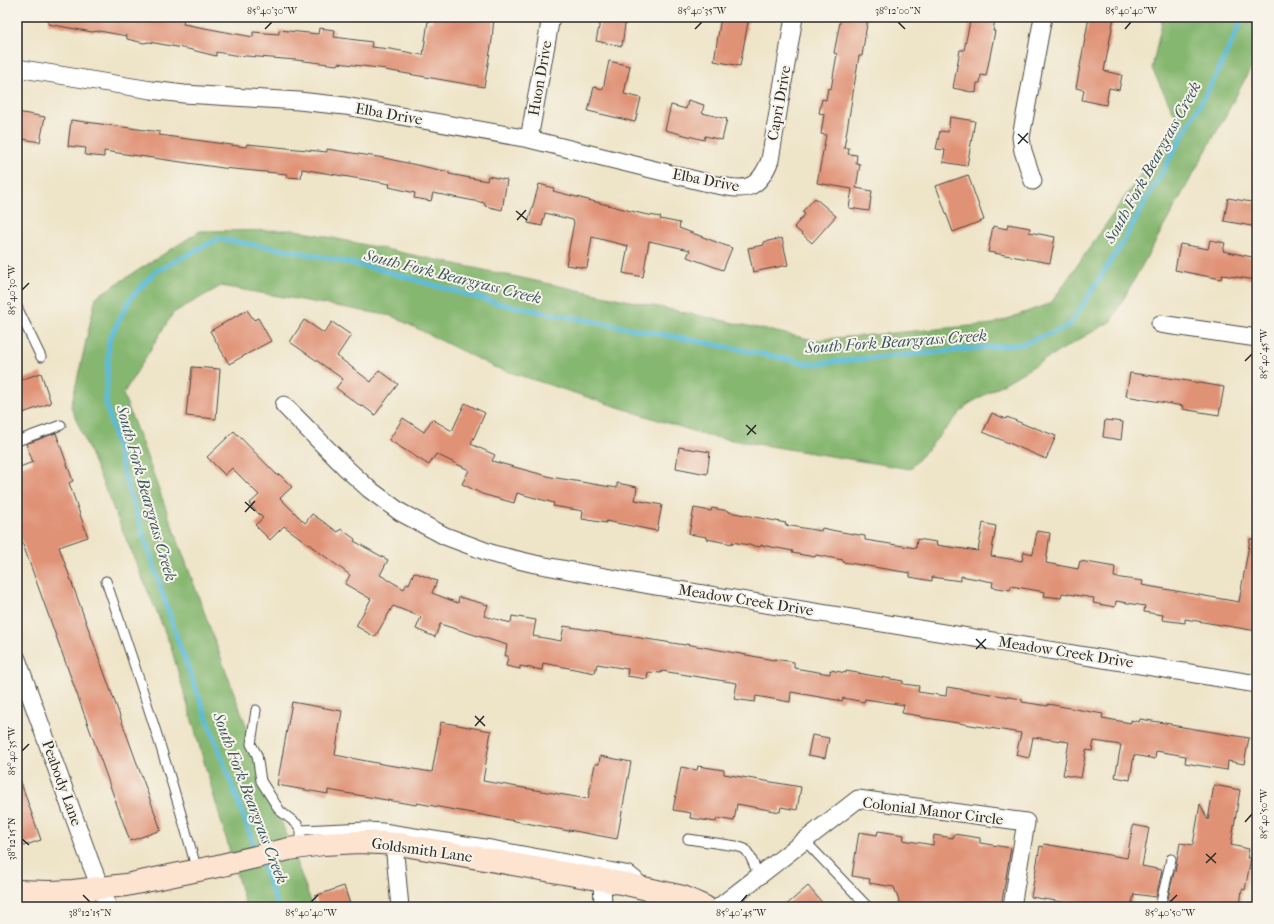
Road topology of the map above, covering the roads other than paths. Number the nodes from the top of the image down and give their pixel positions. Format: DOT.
graph roads {
  1 [pos="551,17"];
  2 [pos="794,17"];
  3 [pos="1043,17"];
  4 [pos="17,68"];
  5 [pos="529,139"];
  6 [pos="1033,180"];
  7 [pos="755,184"];
  8 [pos="17,307"];
  9 [pos="1160,324"];
  10 [pos="1257,338"];
  11 [pos="40,357"];
  12 [pos="284,405"];
  13 [pos="61,424"];
  14 [pos="17,441"];
  15 [pos="106,581"];
  16 [pos="17,659"];
  17 [pos="1257,684"];
  18 [pos="256,710"];
  19 [pos="688,839"];
  20 [pos="805,841"];
  21 [pos="297,842"];
  22 [pos="394,844"];
  23 [pos="1171,859"];
  24 [pos="197,871"];
  25 [pos="759,876"];
  26 [pos="602,880"];
  27 [pos="642,887"];
  28 [pos="17,891"];
  29 [pos="104,897"];
  30 [pos="694,905"];
  31 [pos="400,907"];
  32 [pos="603,907"];
  33 [pos="719,907"];
  34 [pos="868,907"];
  35 [pos="1012,907"];
  36 [pos="1160,907"];
  1 -- 5 [label="street, Huon Drive"];
  2 -- 7 [label="street, Capri Drive"];
  3 -- 6 [label="street"];
  4 -- 5 [label="street, Elba Drive"];
  5 -- 7 [label="street, Elba Drive"];
  8 -- 11 [label="lane"];
  9 -- 10 [label="street"];
  12 -- 17 [label="street, Meadow Creek Drive"];
  13 -- 14 [label="lane"];
  15 -- 24 [label="lane"];
  16 -- 29 [label="street, Peabody Lane"];
  18 -- 21 [label="lane"];
  19 -- 25 [label="lane"];
  20 -- 25 [label="street, Colonial Manor Circle"];
  20 -- 34 [label="lane"];
  20 -- 35 [label="street, Colonial Manor Circle"];
  21 -- 22 [label="street, Goldsmith Lane"];
  21 -- 24 [label="street, Goldsmith Lane"];
  21 -- 27 [label="lane"];
  22 -- 26 [label="street, Goldsmith Lane"];
  22 -- 31 [label="street"];
  23 -- 36 [label="lane"];
  24 -- 29 [label="street, Goldsmith Lane"];
  25 -- 33 [label="street, Colonial Manor Circle"];
  26 -- 27 [label="street, Goldsmith Lane"];
  26 -- 32 [label="street"];
  27 -- 30 [label="street, Goldsmith Lane"];
  28 -- 29 [label="street, Goldsmith Lane"];
}
